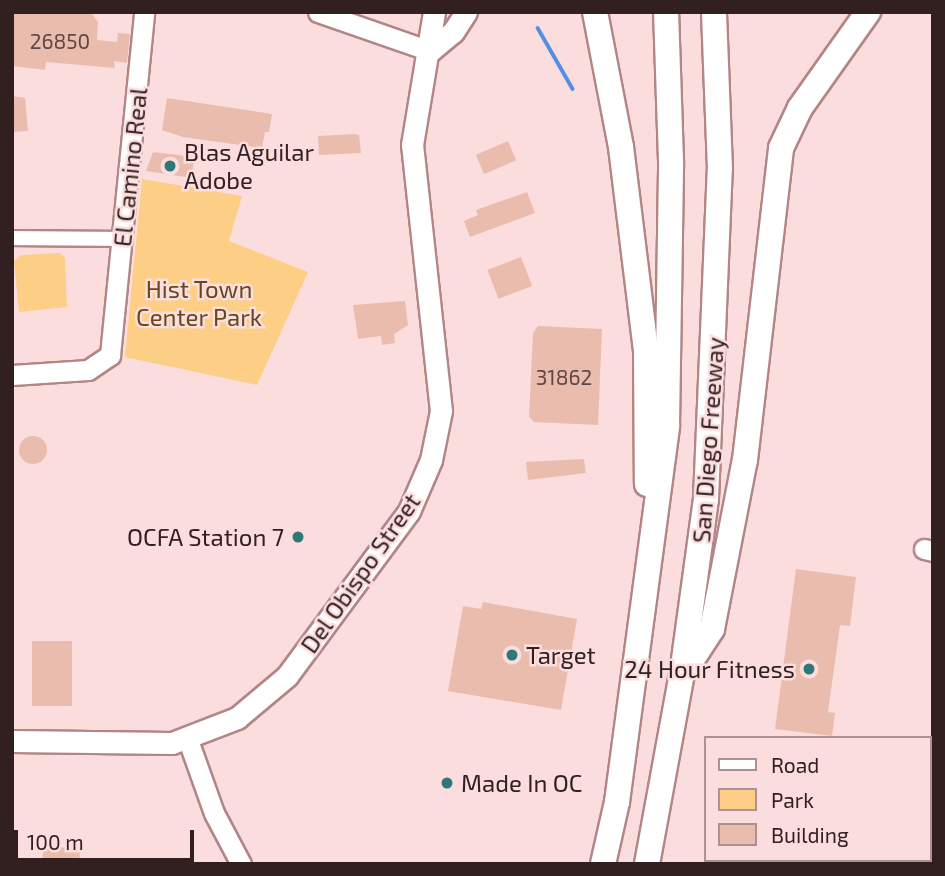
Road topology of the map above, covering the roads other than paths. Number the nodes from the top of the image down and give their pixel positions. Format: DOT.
graph roads {
  1 [pos="144,12"];
  2 [pos="318,12"];
  3 [pos="434,12"];
  4 [pos="466,12"];
  5 [pos="595,12"];
  6 [pos="666,12"];
  7 [pos="714,12"];
  8 [pos="868,12"];
  9 [pos="430,51"];
  10 [pos="12,238"];
  11 [pos="122,239"];
  12 [pos="12,375"];
  13 [pos="650,567"];
  14 [pos="682,674"];
  15 [pos="188,740"];
  16 [pos="12,741"];
  17 [pos="226,864"];
  18 [pos="241,864"];
  19 [pos="603,864"];
  20 [pos="647,864"];
  1 -- 11 [label="street, El Camino Real"];
  2 -- 9 [label="street"];
  3 -- 9 [label="main road, Del Obispo Street"];
  4 -- 9 [label="main road"];
  5 -- 13 [label="highway"];
  6 -- 13 [label="highway, San Diego Freeway"];
  7 -- 14 [label="highway, San Diego Freeway"];
  8 -- 14 [label="highway"];
  9 -- 15 [label="main road, Del Obispo Street"];
  10 -- 11 [label="street"];
  11 -- 12 [label="street, El Camino Real"];
  13 -- 19 [label="highway, San Diego Freeway"];
  14 -- 20 [label="highway, San Diego Freeway"];
  15 -- 16 [label="main road, Del Obispo Street"];
  15 -- 17 [label="street"];
  15 -- 18 [label="street"];
}
